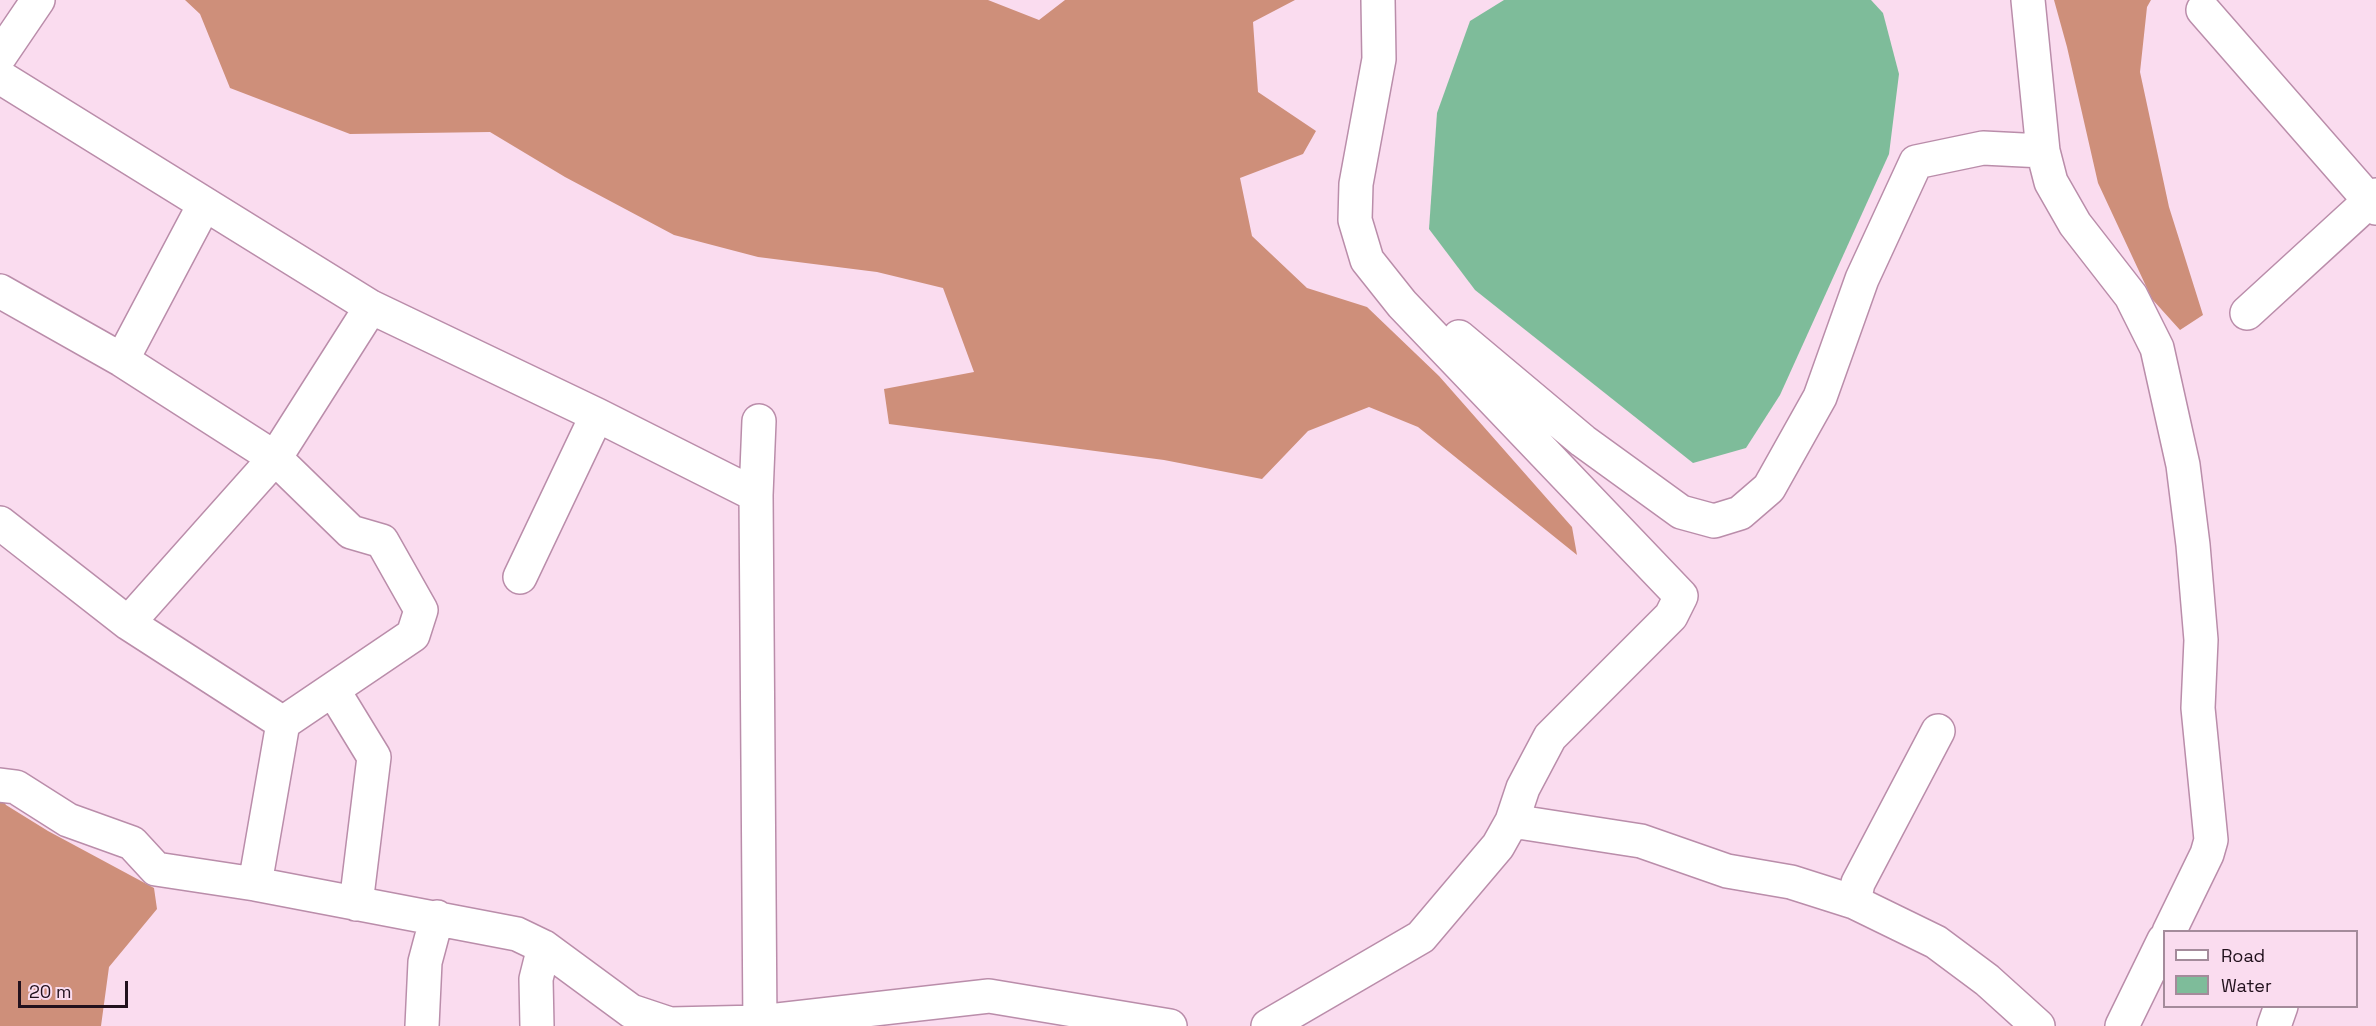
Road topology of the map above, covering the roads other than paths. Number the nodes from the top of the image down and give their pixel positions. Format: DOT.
graph roads {
  1 [pos="38,0"];
  2 [pos="1378,0"];
  3 [pos="2028,0"];
  4 [pos="2203,10"];
  5 [pos="0,56"];
  6 [pos="0,77"];
  7 [pos="2043,151"];
  8 [pos="2374,201"];
  9 [pos="204,205"];
  10 [pos="0,291"];
  11 [pos="1402,303"];
  12 [pos="371,307"];
  13 [pos="2247,313"];
  14 [pos="122,360"];
  15 [pos="597,415"];
  16 [pos="759,422"];
  17 [pos="275,458"];
  18 [pos="756,495"];
  19 [pos="0,523"];
  20 [pos="520,577"];
  21 [pos="128,623"];
  22 [pos="333,690"];
  23 [pos="283,723"];
  24 [pos="1938,731"];
  25 [pos="0,785"];
  26 [pos="1512,821"];
  27 [pos="255,884"];
  28 [pos="1854,902"];
  29 [pos="356,904"];
  30 [pos="436,917"];
  31 [pos="2170,930"];
  32 [pos="2163,942"];
  33 [pos="544,947"];
  34 [pos="2280,1008"];
  35 [pos="1040,1015"];
  36 [pos="760,1024"];
  37 [pos="1156,1025"];
  38 [pos="422,1026"];
  39 [pos="537,1026"];
  40 [pos="1268,1026"];
  41 [pos="2038,1026"];
  42 [pos="2122,1026"];
  43 [pos="2274,1026"];
  1 -- 5 [label="street"];
  2 -- 11 [label="street"];
  3 -- 7 [label="street"];
  4 -- 8 [label="street"];
  6 -- 9 [label="street"];
  7 -- 11 [label="street"];
  7 -- 31 [label="street"];
  8 -- 13 [label="street"];
  9 -- 12 [label="street"];
  9 -- 14 [label="street"];
  10 -- 14 [label="street"];
  11 -- 26 [label="street"];
  12 -- 15 [label="street"];
  12 -- 17 [label="street"];
  14 -- 17 [label="street"];
  15 -- 18 [label="street"];
  15 -- 20 [label="street"];
  16 -- 18 [label="street"];
  17 -- 21 [label="street"];
  17 -- 22 [label="street"];
  18 -- 36 [label="street"];
  19 -- 21 [label="street"];
  21 -- 23 [label="street"];
  22 -- 23 [label="street"];
  22 -- 29 [label="street"];
  23 -- 27 [label="street"];
  24 -- 28 [label="street"];
  25 -- 27 [label="street"];
  26 -- 28 [label="street"];
  26 -- 40 [label="street"];
  27 -- 29 [label="street"];
  28 -- 41 [label="street"];
  29 -- 30 [label="street"];
  30 -- 33 [label="street"];
  30 -- 38 [label="street"];
  32 -- 42 [label="street"];
  33 -- 36 [label="street"];
  33 -- 39 [label="street"];
  34 -- 43 [label="street"];
  35 -- 36 [label="street"];
  35 -- 37 [label="street"];
}
